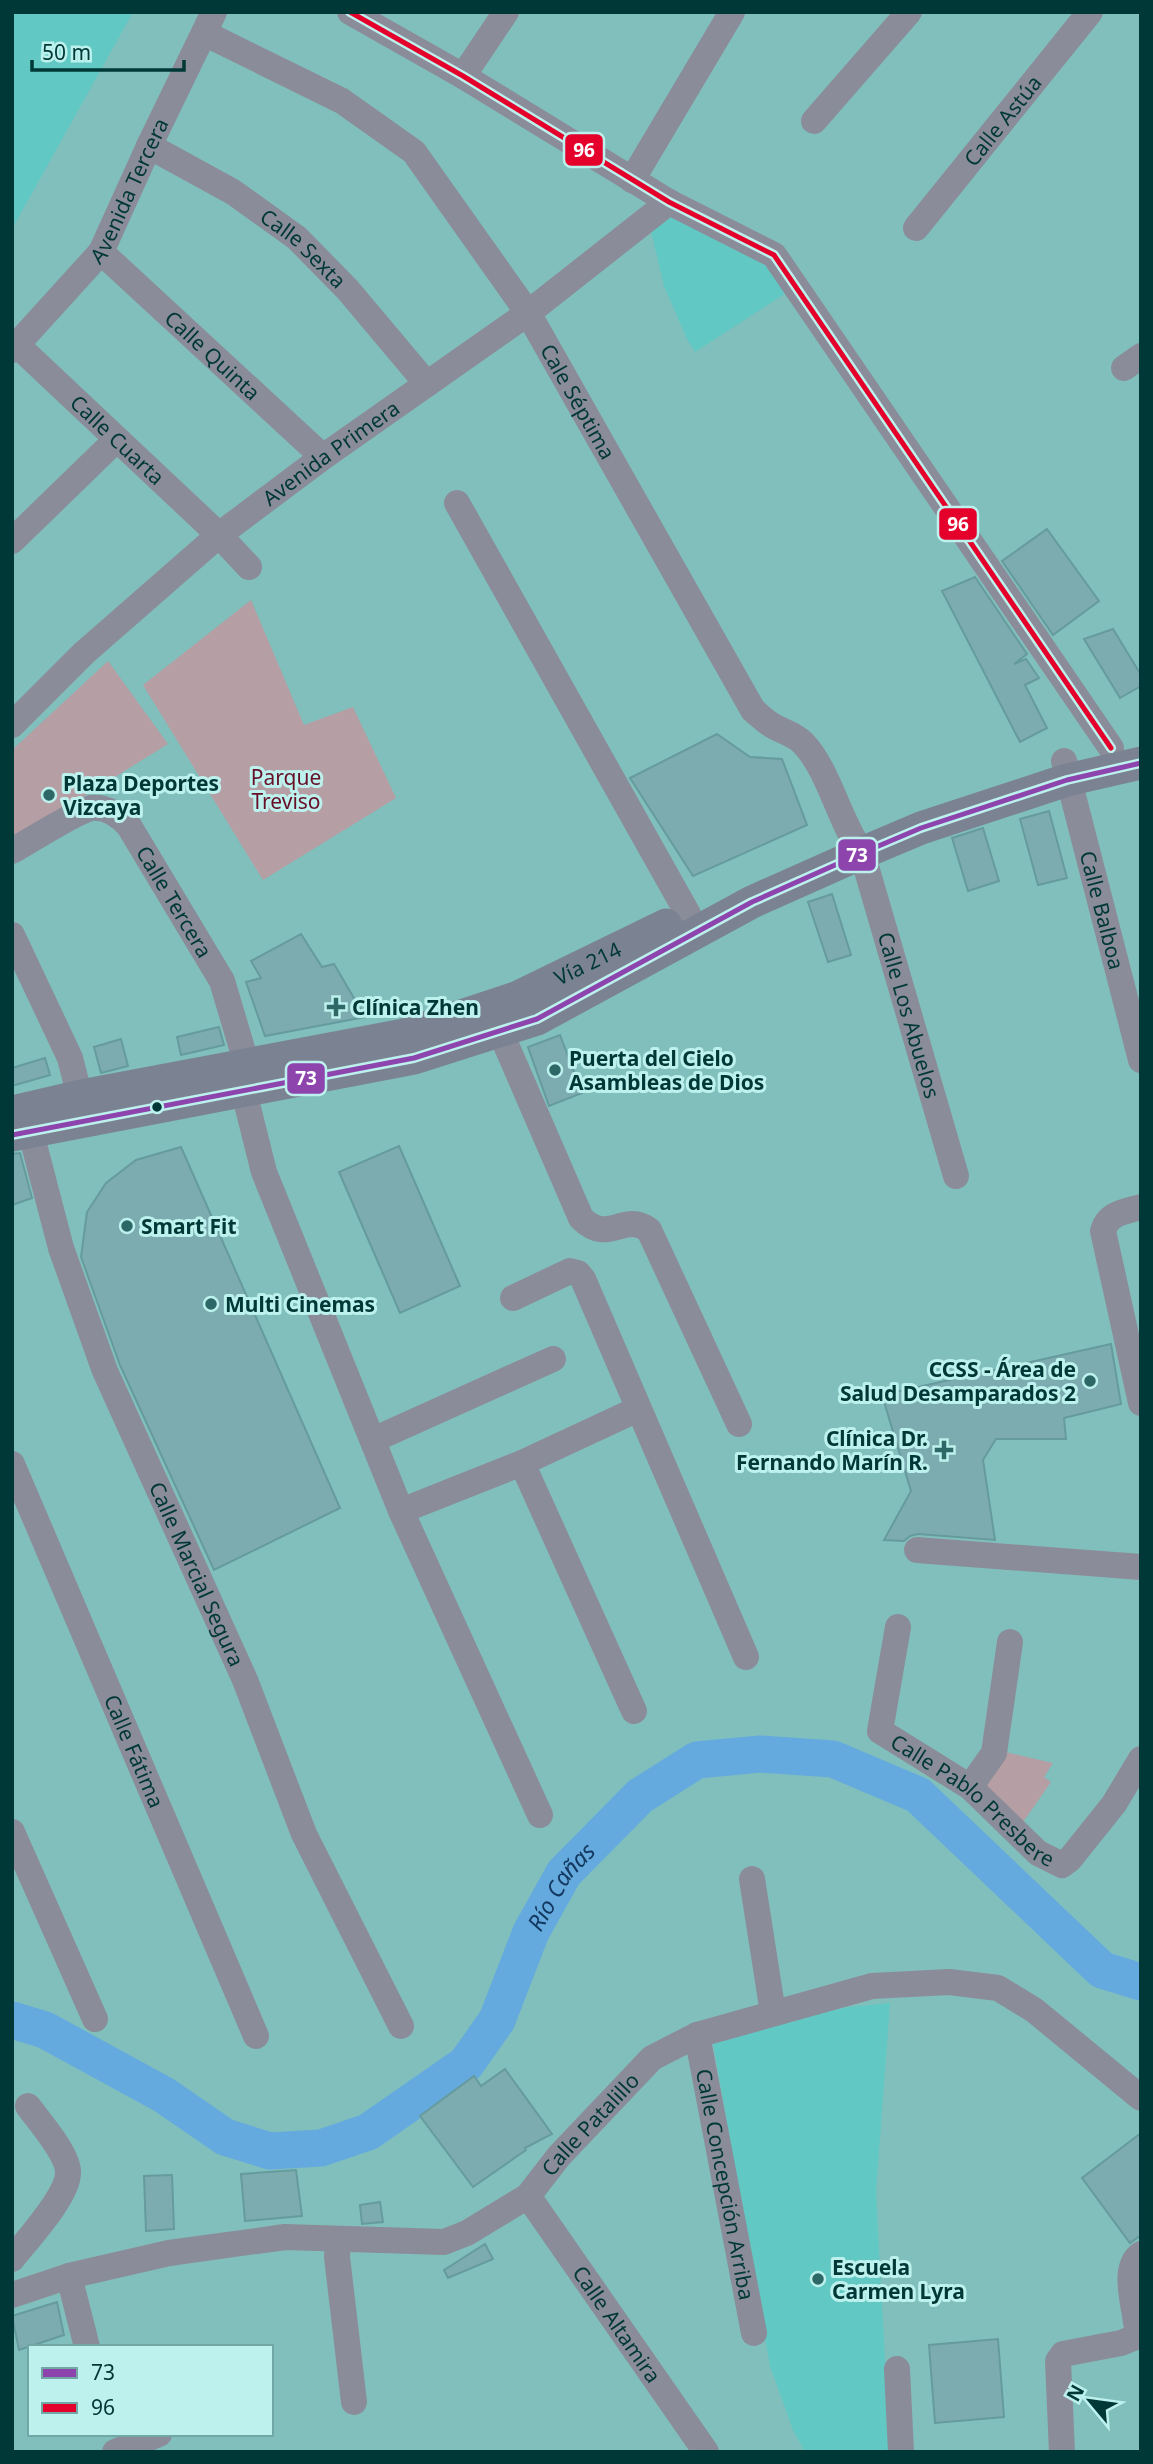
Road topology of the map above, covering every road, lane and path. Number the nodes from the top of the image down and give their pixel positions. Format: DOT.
graph roads {
  1 [pos="350,12"];
  2 [pos="506,12"];
  3 [pos="732,12"];
  4 [pos="909,12"];
  5 [pos="1090,12"];
  6 [pos="209,22"];
  7 [pos="463,76"];
  8 [pos="814,121"];
  9 [pos="149,146"];
  10 [pos="632,180"];
  11 [pos="669,202"];
  12 [pos="916,228"];
  13 [pos="101,252"];
  14 [pos="528,313"];
  15 [pos="15,347"];
  16 [pos="427,384"];
  17 [pos="116,440"];
  18 [pos="323,457"];
  19 [pos="457,502"];
  20 [pos="219,535"];
  21 [pos="12,541"];
  22 [pos="249,567"];
  23 [pos="12,725"];
  24 [pos="1126,746"];
  25 [pos="1141,763"];
  26 [pos="1065,771"];
  27 [pos="856,845"];
  28 [pos="12,851"];
  29 [pos="688,914"];
  30 [pos="12,934"];
  31 [pos="500,1031"];
  32 [pos="1141,1060"];
  33 [pos="246,1079"];
  34 [pos="83,1109"];
  35 [pos="20,1122"];
  36 [pos="956,1176"];
  37 [pos="1141,1207"];
  38 [pos="513,1298"];
  39 [pos="553,1359"];
  40 [pos="1141,1403"];
  41 [pos="638,1409"];
  42 [pos="739,1424"];
  43 [pos="373,1440"];
  44 [pos="522,1463"];
  45 [pos="12,1464"];
  46 [pos="401,1511"];
  47 [pos="917,1550"];
  48 [pos="1141,1567"];
  49 [pos="898,1627"];
  50 [pos="1010,1642"];
  51 [pos="746,1657"];
  52 [pos="634,1711"];
  53 [pos="1141,1759"];
  54 [pos="970,1787"];
  55 [pos="540,1815"];
  56 [pos="12,1832"];
  57 [pos="752,1880"];
  58 [pos="773,2013"];
  59 [pos="95,2019"];
  60 [pos="401,2026"];
  61 [pos="697,2035"];
  62 [pos="256,2036"];
  63 [pos="1141,2098"];
  64 [pos="28,2106"];
  65 [pos="528,2196"];
  66 [pos="338,2239"];
  67 [pos="1141,2254"];
  68 [pos="12,2259"];
  69 [pos="69,2276"];
  70 [pos="12,2295"];
  71 [pos="1141,2329"];
  72 [pos="754,2333"];
  73 [pos="1141,2335"];
  74 [pos="86,2345"];
  75 [pos="897,2369"];
  76 [pos="354,2402"];
  77 [pos="154,2436"];
  78 [pos="115,2452"];
  79 [pos="706,2452"];
  80 [pos="901,2452"];
  81 [pos="1062,2452"];
  1 -- 7 [label="street"];
  2 -- 7 [label="street"];
  3 -- 10 [label="street"];
  4 -- 8 [label="street"];
  5 -- 12 [label="street, Calle Astúa"];
  6 -- 9 [label="street, Avenida Tercera"];
  6 -- 14 [label="street, Cale Séptima"];
  7 -- 10 [label="street"];
  9 -- 13 [label="street, Avenida Tercera"];
  9 -- 16 [label="street, Calle Sexta"];
  10 -- 11 [label="street"];
  11 -- 14 [label="street, Avenida Primera"];
  11 -- 24 [label="street"];
  13 -- 15 [label="street, Avenida Tercera"];
  13 -- 18 [label="street, Calle Quinta"];
  14 -- 16 [label="street, Avenida Primera"];
  14 -- 27 [label="street, Cale Séptima"];
  15 -- 17 [label="street, Calle Cuarta"];
  16 -- 18 [label="street, Avenida Primera"];
  17 -- 20 [label="street, Calle Cuarta"];
  17 -- 21 [label="street"];
  18 -- 20 [label="street, Avenida Primera"];
  19 -- 29 [label="street"];
  20 -- 22 [label="street, Calle Cuarta"];
  20 -- 23 [label="street, Avenida Primera"];
  24 -- 26 [label="main road, Vía 214"];
  25 -- 26 [label="main road, Vía 214"];
  26 -- 27 [label="main road, Vía 214"];
  26 -- 32 [label="street, Calle Balboa"];
  27 -- 29 [label="main road, Vía 214"];
  27 -- 31 [label="main road, Vía 214"];
  27 -- 36 [label="street, Calle Los Abuelos"];
  28 -- 33 [label="street, Calle Tercera"];
  29 -- 33 [label="main road, Vía 214"];
  30 -- 34 [label="street"];
  31 -- 33 [label="main road, Vía 214"];
  31 -- 42 [label="street"];
  33 -- 34 [label="main road, Vía 214"];
  33 -- 43 [label="street, Calle Tercera"];
  34 -- 35 [label="main road, Vía 214"];
  35 -- 60 [label="street, Calle Marcial Segura"];
  37 -- 40 [label="street"];
  38 -- 41 [label="street"];
  39 -- 43 [label="street"];
  41 -- 44 [label="street"];
  41 -- 51 [label="street"];
  43 -- 46 [label="street, Calle Tercera"];
  44 -- 46 [label="street"];
  44 -- 52 [label="street"];
  45 -- 62 [label="street, Calle Fátima"];
  46 -- 55 [label="street, Calle Tercera"];
  47 -- 48 [label="street"];
  49 -- 54 [label="street, Calle Pablo Presbere"];
  50 -- 54 [label="street"];
  53 -- 54 [label="street, Calle Pablo Presbere"];
  56 -- 59 [label="street"];
  57 -- 58 [label="street"];
  58 -- 61 [label="street, Calle Patalillo"];
  58 -- 63 [label="street, Calle Patalillo"];
  61 -- 65 [label="street, Calle Patalillo"];
  61 -- 72 [label="street, Calle Concepción Arriba"];
  64 -- 68 [label="street"];
  65 -- 66 [label="street, Calle Patalillo"];
  65 -- 79 [label="street, Calle Altamira"];
  66 -- 69 [label="street, Calle Patalillo"];
  66 -- 76 [label="street"];
  67 -- 71 [label="street"];
  69 -- 70 [label="street, Calle Patalillo"];
  69 -- 74 [label="street"];
  73 -- 81 [label="street"];
  75 -- 80 [label="street"];
  77 -- 78 [label="street"];
}
